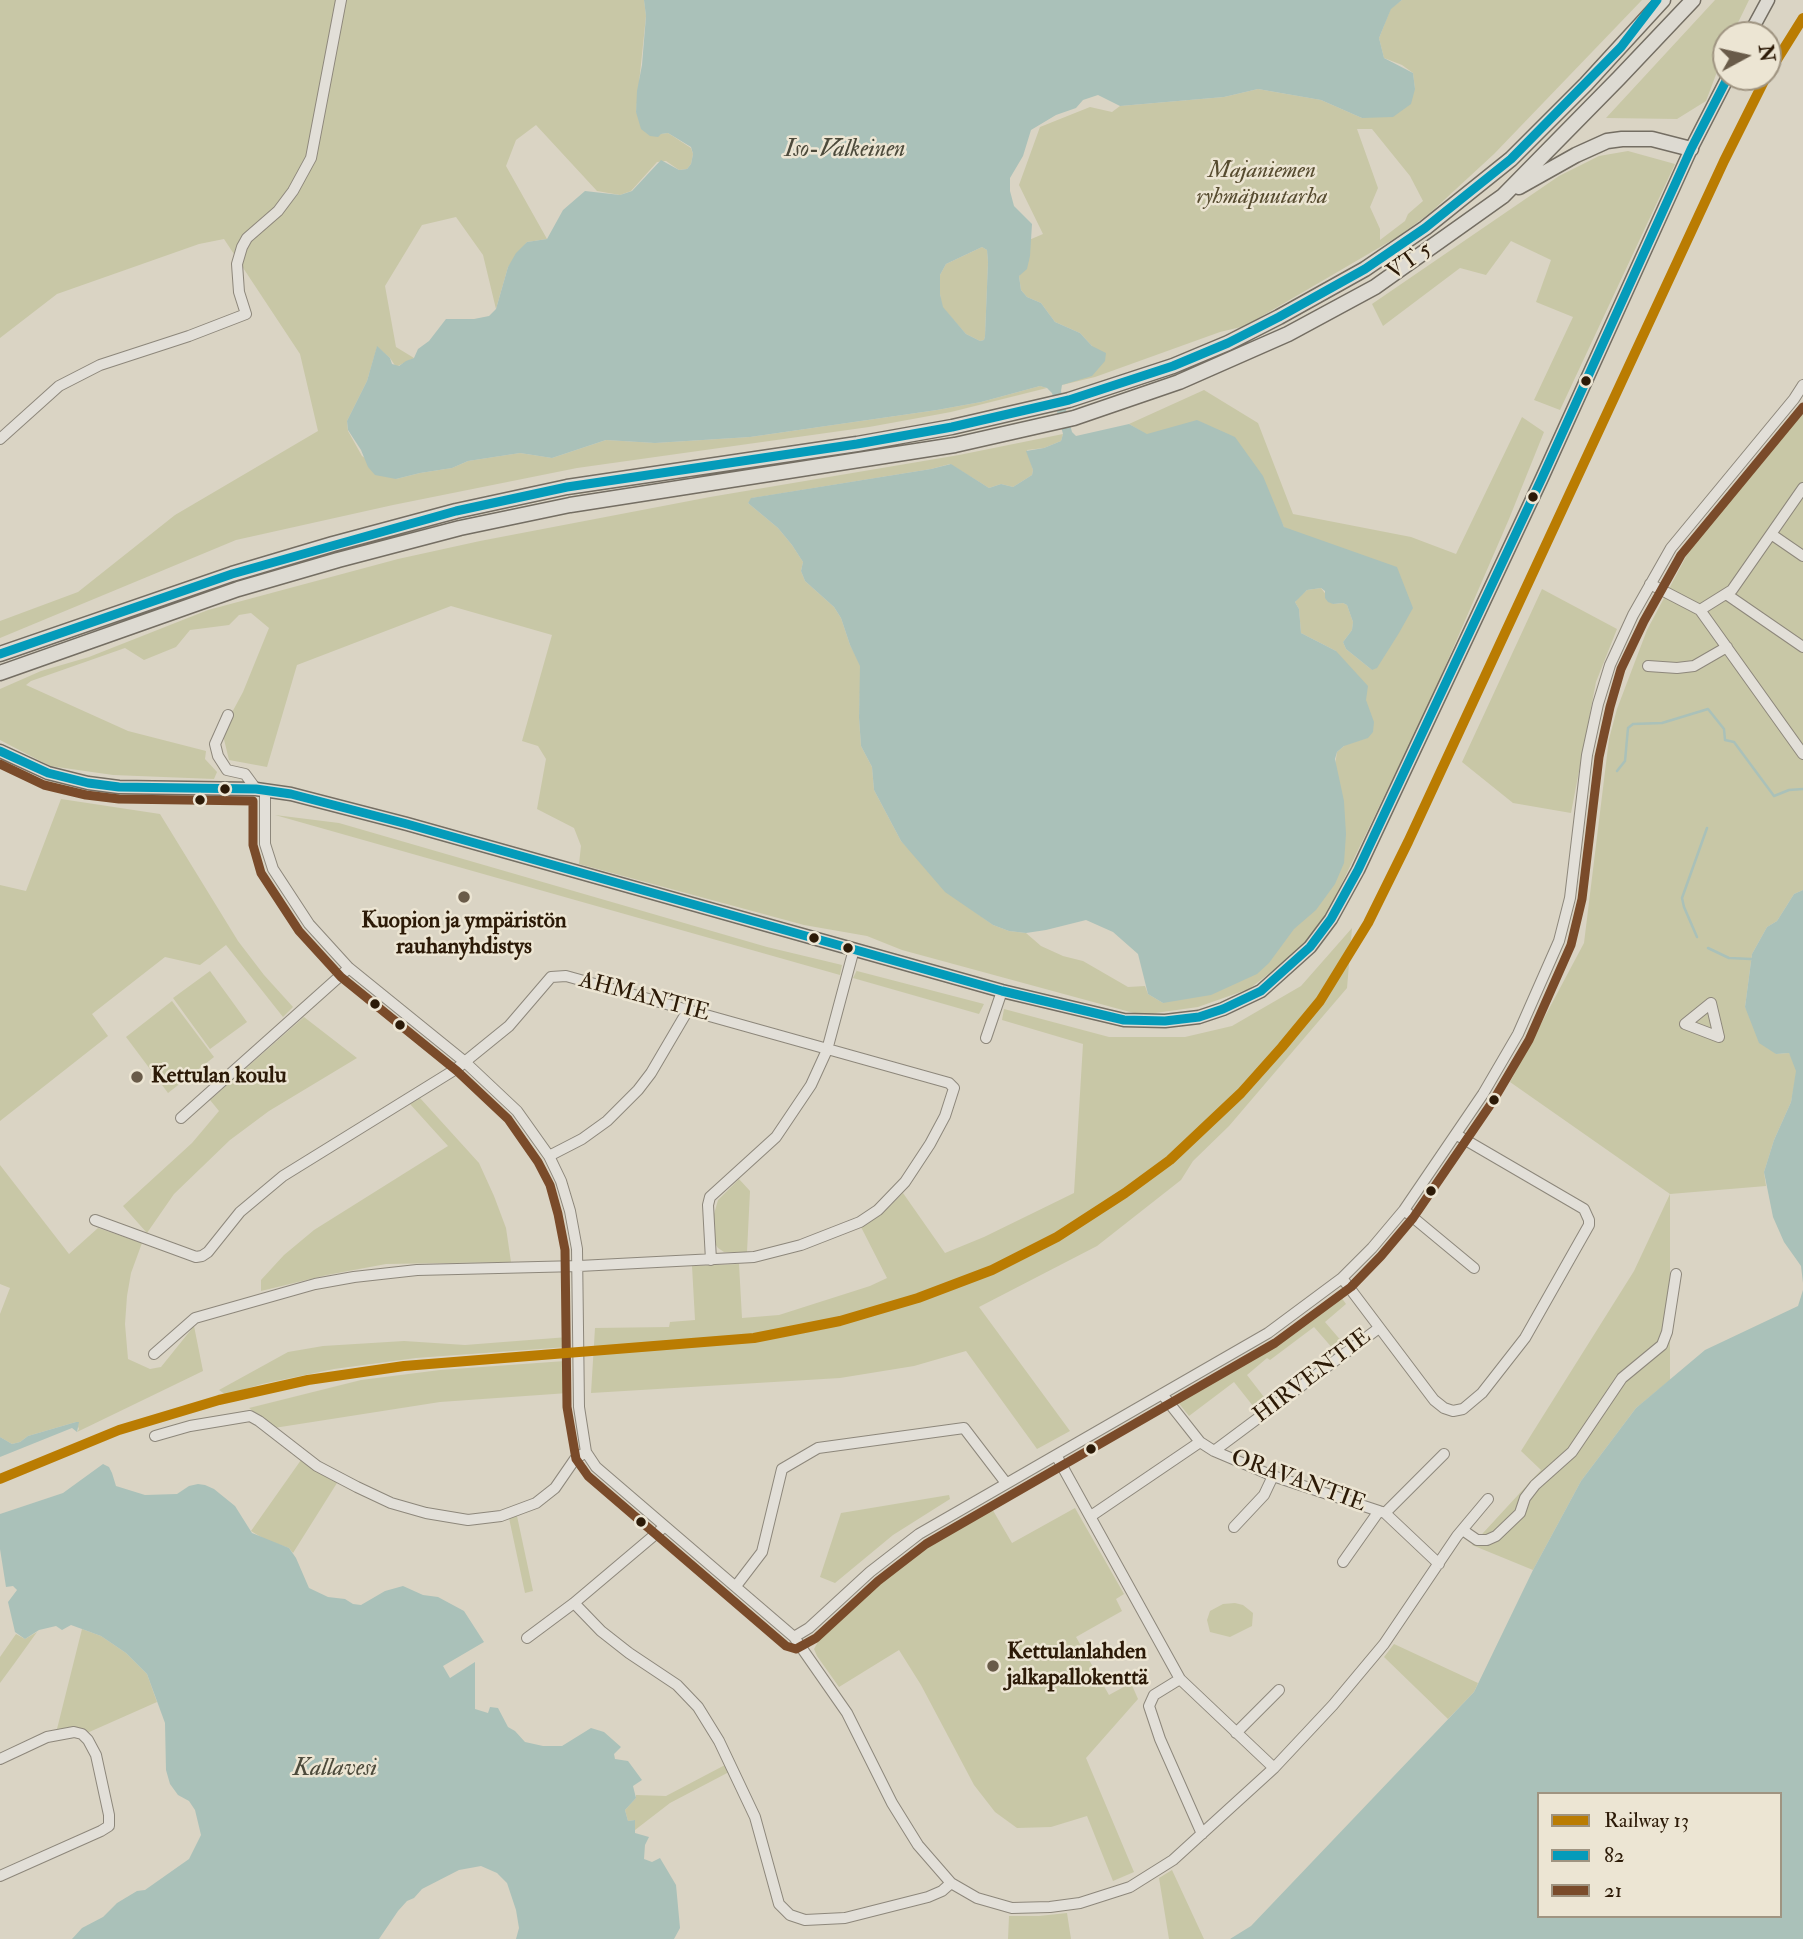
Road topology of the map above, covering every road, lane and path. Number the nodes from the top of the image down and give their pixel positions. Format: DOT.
graph roads {
  1 [pos="341,0"];
  2 [pos="1657,0"];
  3 [pos="1663,0"];
  4 [pos="1693,0"];
  5 [pos="1768,0"];
  6 [pos="1757,21"];
  7 [pos="1638,26"];
  8 [pos="1721,91"];
  9 [pos="1691,149"];
  10 [pos="1503,196"];
  11 [pos="1803,385"];
  12 [pos="0,439"];
  13 [pos="1803,488"];
  14 [pos="1771,534"];
  15 [pos="1803,556"];
  16 [pos="1650,584"];
  17 [pos="1726,594"];
  18 [pos="1700,610"];
  19 [pos="1727,647"];
  20 [pos="1803,647"];
  21 [pos="0,654"];
  22 [pos="1648,666"];
  23 [pos="0,673"];
  24 [pos="228,715"];
  25 [pos="1799,740"];
  26 [pos="0,751"];
  27 [pos="1803,754"];
  28 [pos="261,789"];
  29 [pos="854,949"];
  30 [pos="349,968"];
  31 [pos="1002,990"];
  32 [pos="688,1010"];
  33 [pos="986,1038"];
  34 [pos="827,1050"];
  35 [pos="465,1062"];
  36 [pos="181,1118"];
  37 [pos="1457,1135"];
  38 [pos="549,1156"];
  39 [pos="1404,1210"];
  40 [pos="95,1220"];
  41 [pos="710,1259"];
  42 [pos="579,1266"];
  43 [pos="1474,1268"];
  44 [pos="1676,1274"];
  45 [pos="1342,1278"];
  46 [pos="1379,1328"];
  47 [pos="154,1354"];
  48 [pos="1162,1394"];
  49 [pos="155,1436"];
  50 [pos="1200,1442"];
  51 [pos="1214,1451"];
  52 [pos="586,1452"];
  53 [pos="1444,1454"];
  54 [pos="1056,1455"];
  55 [pos="1273,1476"];
  56 [pos="1006,1483"];
  57 [pos="1488,1499"];
  58 [pos="1382,1512"];
  59 [pos="1091,1516"];
  60 [pos="664,1527"];
  61 [pos="1234,1527"];
  62 [pos="1464,1531"];
  63 [pos="1343,1562"];
  64 [pos="1439,1564"];
  65 [pos="736,1586"];
  66 [pos="574,1603"];
  67 [pos="794,1637"];
  68 [pos="527,1638"];
  69 [pos="1180,1679"];
  70 [pos="1279,1690"];
  71 [pos="1236,1733"];
  72 [pos="0,1759"];
  73 [pos="1274,1768"];
  74 [pos="1202,1835"];
  75 [pos="0,1876"];
  76 [pos="951,1882"];
  1 -- 12 [label="street"];
  2 -- 7 [label="highway"];
  3 -- 7 [label="highway, VT 5"];
  4 -- 10 [label="highway, VT 5"];
  5 -- 6 [label="main road"];
  7 -- 21 [label="highway, VT 5"];
  8 -- 9 [label="main road"];
  9 -- 10 [label="highway"];
  9 -- 31 [label="main road"];
  10 -- 23 [label="highway, VT 5"];
  11 -- 16 [label="street"];
  13 -- 14 [label="street"];
  14 -- 15 [label="street"];
  14 -- 17 [label="street"];
  16 -- 18 [label="street"];
  16 -- 37 [label="street"];
  17 -- 18 [label="street"];
  17 -- 20 [label="street"];
  18 -- 19 [label="street"];
  19 -- 22 [label="street"];
  19 -- 25 [label="street"];
  24 -- 28 [label="street"];
  25 -- 27 [label="street"];
  26 -- 28 [label="main road"];
  28 -- 29 [label="main road"];
  28 -- 30 [label="street"];
  29 -- 31 [label="main road"];
  29 -- 34 [label="street"];
  30 -- 35 [label="street"];
  30 -- 36 [label="street"];
  31 -- 33 [label="street"];
  32 -- 34 [label="street, AHMANTIE"];
  32 -- 35 [label="street, AHMANTIE"];
  32 -- 38 [label="street"];
  34 -- 41 [label="street"];
  34 -- 41 [label="street, AHMANTIE"];
  35 -- 38 [label="street"];
  35 -- 40 [label="street, AHMANTIE"];
  37 -- 39 [label="street"];
  37 -- 46 [label="street"];
  38 -- 42 [label="street"];
  39 -- 43 [label="street"];
  39 -- 45 [label="street"];
  41 -- 42 [label="street"];
  42 -- 47 [label="street"];
  42 -- 52 [label="street"];
  44 -- 62 [label="street"];
  45 -- 46 [label="street"];
  45 -- 48 [label="street"];
  46 -- 51 [label="street, HIRVENTIE"];
  48 -- 50 [label="street, ORAVANTIE"];
  48 -- 54 [label="street"];
  49 -- 52 [label="street"];
  50 -- 51 [label="street, ORAVANTIE"];
  50 -- 59 [label="street"];
  51 -- 55 [label="street, ORAVANTIE"];
  52 -- 60 [label="street"];
  53 -- 58 [label="street"];
  54 -- 56 [label="street"];
  54 -- 59 [label="street"];
  55 -- 58 [label="street, ORAVANTIE"];
  55 -- 61 [label="street"];
  56 -- 65 [label="street"];
  56 -- 67 [label="street"];
  57 -- 62 [label="street"];
  58 -- 63 [label="street"];
  58 -- 64 [label="street, ORAVANTIE"];
  59 -- 69 [label="street"];
  60 -- 65 [label="street"];
  60 -- 66 [label="street"];
  62 -- 64 [label="street"];
  64 -- 73 [label="street"];
  65 -- 67 [label="street"];
  66 -- 68 [label="street"];
  66 -- 76 [label="street"];
  67 -- 76 [label="street"];
  69 -- 71 [label="street"];
  69 -- 74 [label="street"];
  70 -- 71 [label="street"];
  71 -- 73 [label="street"];
  72 -- 75 [label="street"];
  73 -- 74 [label="street"];
  74 -- 76 [label="street"];
}
